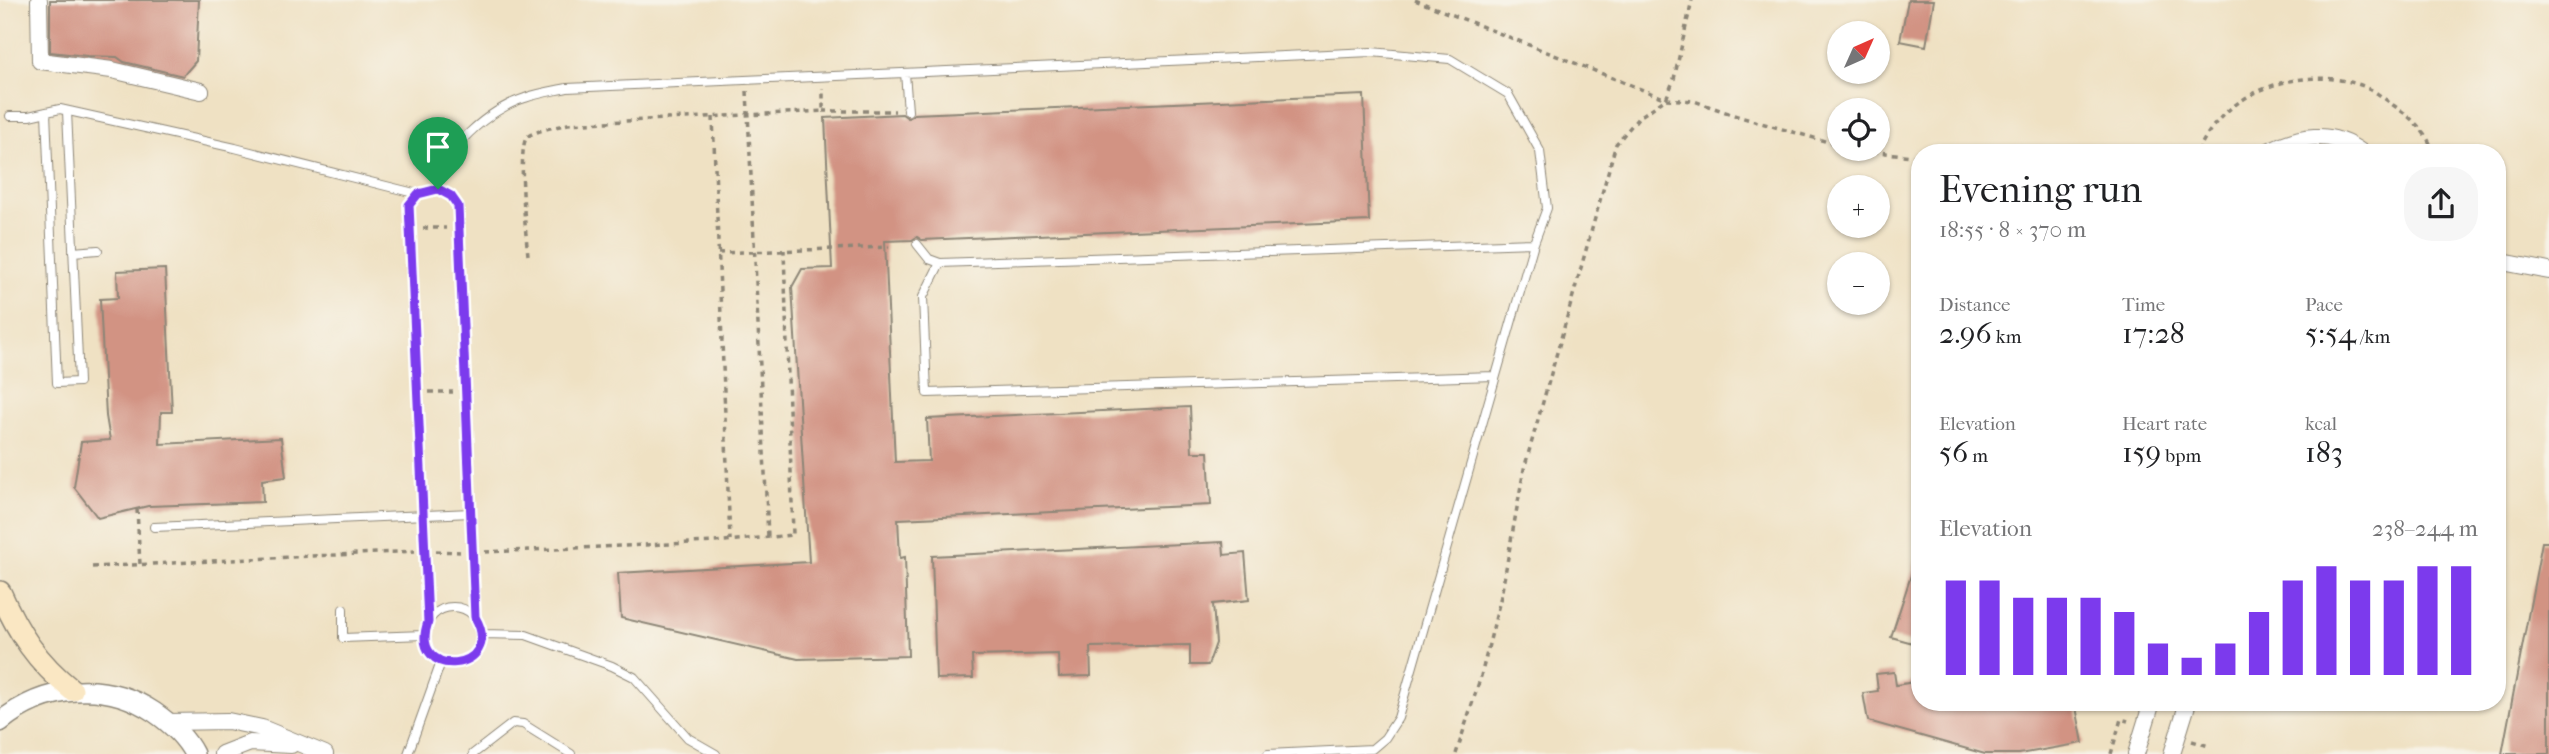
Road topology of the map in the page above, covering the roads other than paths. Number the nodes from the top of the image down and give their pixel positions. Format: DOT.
graph roads {
  1 [pos="39,0"];
  2 [pos="905,74"];
  3 [pos="201,91"];
  4 [pos="67,111"];
  5 [pos="908,111"];
  6 [pos="46,112"];
  7 [pos="9,116"];
  8 [pos="2283,144"];
  9 [pos="2350,144"];
  10 [pos="438,189"];
  11 [pos="418,194"];
  12 [pos="1534,243"];
  13 [pos="917,244"];
  14 [pos="98,250"];
  15 [pos="74,252"];
  16 [pos="940,263"];
  17 [pos="2506,263"];
  18 [pos="2549,271"];
  19 [pos="1495,376"];
  20 [pos="471,513"];
  21 [pos="423,517"];
  22 [pos="154,527"];
  23 [pos="0,592"];
  24 [pos="343,609"];
  25 [pos="475,617"];
  26 [pos="428,622"];
  27 [pos="481,634"];
  28 [pos="425,635"];
  29 [pos="441,662"];
  30 [pos="72,690"];
  31 [pos="2149,711"];
  32 [pos="2185,711"];
  33 [pos="0,722"];
  34 [pos="169,722"];
  35 [pos="301,746"];
  36 [pos="563,751"];
  37 [pos="194,754"];
  38 [pos="222,754"];
  39 [pos="324,754"];
  40 [pos="408,754"];
  41 [pos="473,754"];
  42 [pos="571,754"];
  43 [pos="716,754"];
  44 [pos="1268,754"];
  45 [pos="2136,754"];
  46 [pos="2172,754"];
  1 -- 3 [label="street"];
  2 -- 5 [label="lane"];
  2 -- 10 [label="lane"];
  2 -- 12 [label="lane"];
  4 -- 6 [label="lane"];
  4 -- 11 [label="lane"];
  4 -- 15 [label="lane"];
  6 -- 7 [label="lane"];
  6 -- 15 [label="lane"];
  8 -- 9 [label="street"];
  10 -- 11 [label="lane"];
  10 -- 20 [label="lane"];
  11 -- 21 [label="lane"];
  12 -- 16 [label="lane"];
  12 -- 19 [label="lane"];
  13 -- 16 [label="lane"];
  14 -- 15 [label="lane"];
  16 -- 19 [label="lane"];
  17 -- 18 [label="street"];
  19 -- 44 [label="lane"];
  20 -- 21 [label="lane"];
  20 -- 25 [label="lane"];
  21 -- 22 [label="lane"];
  21 -- 26 [label="lane"];
  23 -- 30 [label="main road"];
  24 -- 28 [label="lane"];
  25 -- 26 [label="lane"];
  25 -- 27 [label="lane"];
  26 -- 28 [label="lane"];
  27 -- 29 [label="lane"];
  27 -- 43 [label="lane"];
  28 -- 29 [label="lane"];
  29 -- 40 [label="lane"];
  30 -- 33 [label="street"];
  30 -- 34 [label="street"];
  31 -- 45 [label="street"];
  32 -- 46 [label="street"];
  34 -- 35 [label="street"];
  34 -- 37 [label="street"];
  35 -- 38 [label="street"];
  35 -- 39 [label="street"];
  36 -- 41 [label="lane"];
  36 -- 42 [label="lane"];
}
